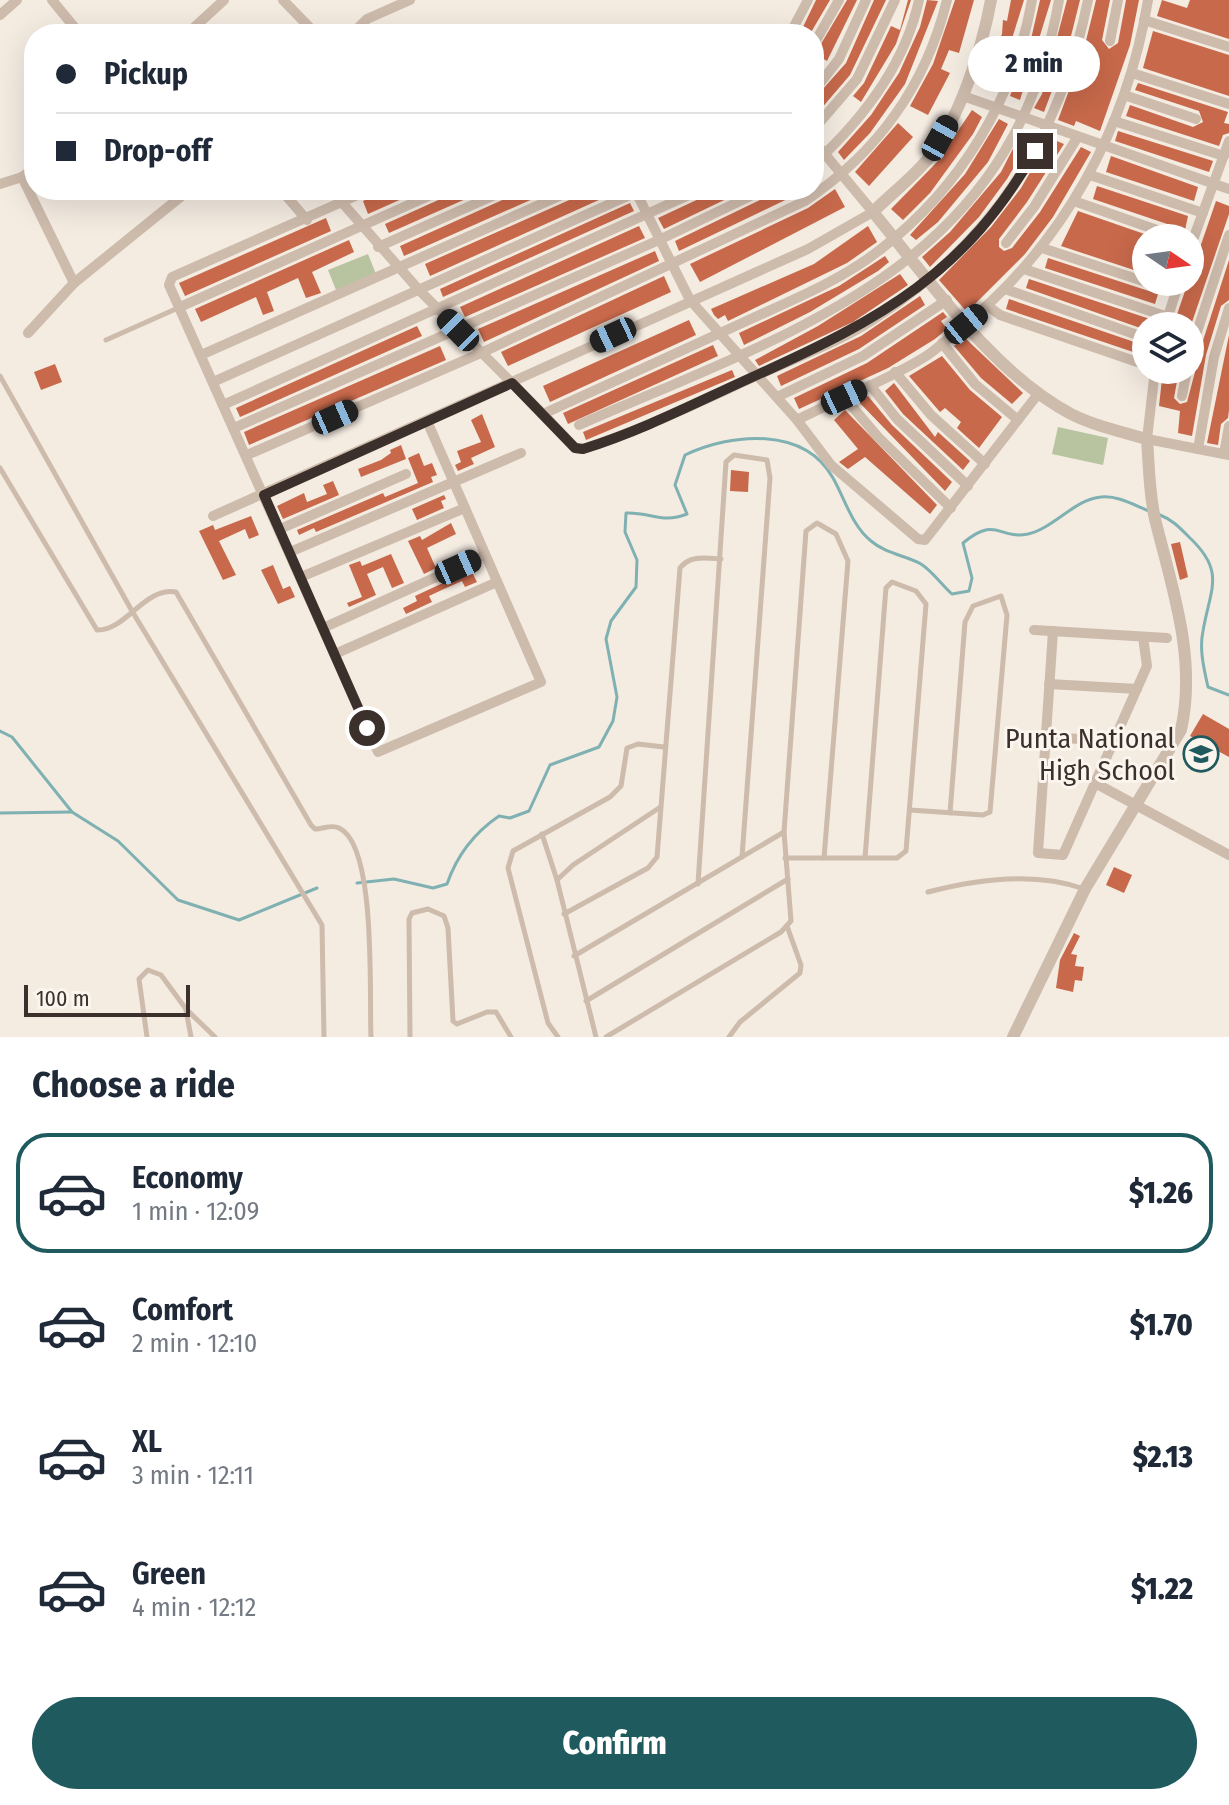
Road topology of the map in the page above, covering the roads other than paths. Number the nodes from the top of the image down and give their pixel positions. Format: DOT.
graph roads {
  1 [pos="17,0"];
  2 [pos="52,0"];
  3 [pos="224,0"];
  4 [pos="283,0"];
  5 [pos="410,0"];
  6 [pos="808,0"];
  7 [pos="839,0"];
  8 [pos="866,0"];
  9 [pos="895,0"];
  10 [pos="919,0"];
  11 [pos="947,0"];
  12 [pos="991,0"];
  13 [pos="1032,0"];
  14 [pos="1059,0"];
  15 [pos="1088,0"];
  16 [pos="1118,0"];
  17 [pos="1148,0"];
  18 [pos="0,15"];
  19 [pos="1144,20"];
  20 [pos="72,24"];
  21 [pos="198,24"];
  22 [pos="306,24"];
  23 [pos="362,24"];
  24 [pos="795,24"];
  25 [pos="824,26"];
  26 [pos="1110,41"];
  27 [pos="1229,47"];
  28 [pos="1132,73"];
  29 [pos="824,78"];
  30 [pos="1124,95"];
  31 [pos="963,96"];
  32 [pos="1229,104"];
  33 [pos="998,109"];
  34 [pos="824,117"];
  35 [pos="1023,118"];
  36 [pos="1196,119"];
  37 [pos="1114,121"];
  38 [pos="1049,127"];
  39 [pos="1077,138"];
  40 [pos="1229,141"];
  41 [pos="1103,147"];
  42 [pos="825,154"];
  43 [pos="1224,156"];
  44 [pos="1090,175"];
  45 [pos="843,176"];
  46 [pos="22,177"];
  47 [pos="24,181"];
  48 [pos="0,184"];
  49 [pos="1214,184"];
  50 [pos="824,188"];
  51 [pos="1229,189"];
  52 [pos="33,200"];
  53 [pos="177,200"];
  54 [pos="290,200"];
  55 [pos="346,200"];
  56 [pos="420,200"];
  57 [pos="484,200"];
  58 [pos="551,200"];
  59 [pos="617,200"];
  60 [pos="640,200"];
  61 [pos="680,200"];
  62 [pos="742,200"];
  63 [pos="804,200"];
  64 [pos="1074,201"];
  65 [pos="342,202"];
  66 [pos="873,212"];
  67 [pos="1203,213"];
  68 [pos="647,217"];
  69 [pos="307,220"];
  70 [pos="1140,224"];
  71 [pos="1199,224"];
  72 [pos="362,226"];
  73 [pos="1229,235"];
  74 [pos="894,238"];
  75 [pos="659,240"];
  76 [pos="1006,243"];
  77 [pos="378,247"];
  78 [pos="1042,248"];
  79 [pos="913,258"];
  80 [pos="671,265"];
  81 [pos="399,269"];
  82 [pos="1024,269"];
  83 [pos="1132,277"];
  84 [pos="929,279"];
  85 [pos="74,283"];
  86 [pos="1005,289"];
  87 [pos="419,290"];
  88 [pos="690,300"];
  89 [pos="947,300"];
  90 [pos="988,306"];
  91 [pos="180,307"];
  92 [pos="1229,308"];
  93 [pos="437,309"];
  94 [pos="1141,312"];
  95 [pos="1204,312"];
  96 [pos="966,324"];
  97 [pos="458,330"];
  98 [pos="28,333"];
  99 [pos="720,333"];
  100 [pos="1132,333"];
  101 [pos="106,340"];
  102 [pos="942,343"];
  103 [pos="481,353"];
  104 [pos="201,355"];
  105 [pos="739,355"];
  106 [pos="1132,360"];
  107 [pos="895,372"];
  108 [pos="757,375"];
  109 [pos="0,376"];
  110 [pos="213,382"];
  111 [pos="512,383"];
  112 [pos="1153,384"];
  113 [pos="1184,384"];
  114 [pos="870,385"];
  115 [pos="1038,394"];
  116 [pos="1182,396"];
  117 [pos="777,397"];
  118 [pos="844,397"];
  119 [pos="223,405"];
  120 [pos="543,414"];
  121 [pos="797,420"];
  122 [pos="1018,420"];
  123 [pos="427,421"];
  124 [pos="579,425"];
  125 [pos="1229,426"];
  126 [pos="234,428"];
  127 [pos="1147,439"];
  128 [pos="1198,449"];
  129 [pos="521,453"];
  130 [pos="1226,454"];
  131 [pos="247,455"];
  132 [pos="985,464"];
  133 [pos="0,468"];
  134 [pos="406,474"];
  135 [pos="454,483"];
  136 [pos="968,486"];
  137 [pos="264,495"];
  138 [pos="465,508"];
  139 [pos="951,508"];
  140 [pos="213,516"];
  141 [pos="280,529"];
  142 [pos="290,552"];
  143 [pos="485,555"];
  144 [pos="721,559"];
  145 [pos="301,577"];
  146 [pos="497,582"];
  147 [pos="132,611"];
  148 [pos="323,628"];
  149 [pos="1034,630"];
  150 [pos="1053,631"];
  151 [pos="1143,637"];
  152 [pos="1167,638"];
  153 [pos="335,654"];
  154 [pos="1049,684"];
  155 [pos="1137,689"];
  156 [pos="1046,737"];
  157 [pos="1114,741"];
  158 [pos="665,747"];
  159 [pos="1095,783"];
  160 [pos="1138,804"];
  161 [pos="659,808"];
  162 [pos="910,810"];
  163 [pos="950,813"];
  164 [pos="784,832"];
  165 [pos="542,834"];
  166 [pos="1229,855"];
  167 [pos="742,857"];
  168 [pos="785,858"];
  169 [pos="824,858"];
  170 [pos="865,858"];
  171 [pos="788,879"];
  172 [pos="557,880"];
  173 [pos="698,884"];
  174 [pos="1085,889"];
  175 [pos="928,892"];
  176 [pos="564,914"];
  177 [pos="787,926"];
  178 [pos="574,956"];
  179 [pos="586,1001"];
  180 [pos="186,1009"];
  181 [pos="147,1037"];
  182 [pos="191,1037"];
  183 [pos="215,1037"];
  184 [pos="324,1037"];
  185 [pos="371,1037"];
  186 [pos="410,1037"];
  187 [pos="511,1037"];
  188 [pos="558,1037"];
  189 [pos="596,1037"];
  190 [pos="606,1037"];
  191 [pos="729,1037"];
  192 [pos="1013,1037"];
  1 -- 18 [label="street"];
  2 -- 20 [label="street"];
  3 -- 21 [label="street"];
  4 -- 22 [label="street"];
  5 -- 23 [label="street"];
  6 -- 24 [label="street"];
  7 -- 25 [label="street"];
  8 -- 29 [label="street"];
  9 -- 34 [label="street"];
  10 -- 42 [label="street"];
  11 -- 45 [label="street"];
  12 -- 31 [label="street"];
  13 -- 33 [label="street"];
  14 -- 35 [label="street"];
  15 -- 38 [label="street"];
  16 -- 26 [label="street"];
  17 -- 19 [label="street"];
  19 -- 27 [label="street"];
  19 -- 28 [label="street"];
  28 -- 30 [label="street"];
  28 -- 32 [label="street"];
  30 -- 36 [label="street"];
  30 -- 37 [label="street"];
  31 -- 33 [label="street"];
  31 -- 66 [label="street"];
  33 -- 35 [label="street"];
  33 -- 74 [label="street"];
  35 -- 38 [label="street"];
  35 -- 79 [label="street"];
  37 -- 41 [label="street"];
  37 -- 43 [label="street"];
  38 -- 39 [label="street"];
  38 -- 84 [label="street"];
  39 -- 41 [label="street"];
  39 -- 76 [label="street"];
  40 -- 43 [label="street"];
  41 -- 44 [label="street"];
  41 -- 49 [label="street"];
  42 -- 45 [label="street"];
  43 -- 49 [label="street"];
  44 -- 64 [label="street"];
  44 -- 67 [label="street"];
  45 -- 50 [label="street"];
  45 -- 66 [label="street"];
  46 -- 47 [label="street"];
  46 -- 48 [label="street"];
  49 -- 51 [label="street"];
  49 -- 67 [label="street"];
  52 -- 85 [label="street"];
  53 -- 85 [label="street"];
  54 -- 69 [label="street"];
  55 -- 65 [label="street"];
  56 -- 72 [label="street"];
  57 -- 77 [label="street"];
  58 -- 81 [label="street"];
  59 -- 87 [label="street"];
  60 -- 68 [label="street"];
  61 -- 68 [label="street"];
  62 -- 75 [label="street"];
  63 -- 80 [label="street"];
  64 -- 70 [label="street"];
  64 -- 78 [label="street"];
  65 -- 69 [label="street"];
  65 -- 72 [label="street"];
  66 -- 74 [label="street"];
  66 -- 88 [label="street"];
  67 -- 71 [label="street"];
  68 -- 75 [label="street"];
  68 -- 93 [label="street"];
  69 -- 91 [label="street"];
  72 -- 77 [label="street"];
  72 -- 91 [label="street"];
  73 -- 95 [label="street"];
  74 -- 79 [label="street"];
  74 -- 99 [label="street"];
  75 -- 80 [label="street"];
  75 -- 97 [label="street"];
  77 -- 81 [label="street"];
  78 -- 82 [label="street"];
  78 -- 83 [label="street"];
  79 -- 84 [label="street"];
  79 -- 105 [label="street"];
  80 -- 88 [label="street"];
  80 -- 103 [label="street"];
  81 -- 87 [label="street"];
  81 -- 104 [label="street"];
  82 -- 86 [label="street"];
  82 -- 94 [label="street"];
  84 -- 89 [label="street"];
  84 -- 108 [label="street"];
  85 -- 98 [label="street"];
  86 -- 90 [label="street"];
  86 -- 100 [label="street"];
  87 -- 93 [label="street"];
  87 -- 110 [label="street"];
  88 -- 99 [label="street"];
  88 -- 111 [label="street"];
  89 -- 96 [label="street"];
  89 -- 117 [label="street"];
  90 -- 96 [label="street"];
  90 -- 106 [label="street"];
  91 -- 101 [label="lane"];
  91 -- 104 [label="street"];
  92 -- 128 [label="street"];
  93 -- 97 [label="street"];
  93 -- 119 [label="street"];
  96 -- 102 [label="street"];
  96 -- 115 [label="street"];
  97 -- 103 [label="street"];
  97 -- 126 [label="street"];
  99 -- 105 [label="street"];
  99 -- 120 [label="street"];
  102 -- 107 [label="street"];
  102 -- 122 [label="street"];
  103 -- 111 [label="street"];
  103 -- 131 [label="street"];
  104 -- 110 [label="street"];
  105 -- 108 [label="street"];
  105 -- 124 [label="street"];
  107 -- 114 [label="street"];
  107 -- 132 [label="street"];
  108 -- 117 [label="street"];
  108 -- 120 [label="street"];
  109 -- 147 [label="lane"];
  110 -- 119 [label="street"];
  111 -- 120 [label="street"];
  111 -- 123 [label="street"];
  112 -- 127 [label="street"];
  113 -- 116 [label="street"];
  114 -- 118 [label="street"];
  114 -- 136 [label="street"];
  115 -- 122 [label="street"];
  115 -- 127 [label="street"];
  117 -- 121 [label="street"];
  118 -- 121 [label="street"];
  118 -- 139 [label="street"];
  119 -- 126 [label="street"];
  121 -- 139 [label="street"];
  122 -- 132 [label="street"];
  123 -- 135 [label="street"];
  123 -- 137 [label="street"];
  125 -- 130 [label="street"];
  126 -- 131 [label="street"];
  127 -- 128 [label="street"];
  127 -- 160 [label="street"];
  128 -- 130 [label="street"];
  129 -- 135 [label="street"];
  131 -- 137 [label="street"];
  132 -- 136 [label="street"];
  133 -- 147 [label="lane"];
  134 -- 141 [label="street"];
  135 -- 138 [label="street"];
  135 -- 142 [label="street"];
  136 -- 139 [label="street"];
  137 -- 140 [label="street"];
  137 -- 141 [label="street"];
  138 -- 143 [label="street"];
  138 -- 145 [label="street"];
  141 -- 142 [label="street"];
  142 -- 145 [label="street"];
  143 -- 146 [label="street"];
  143 -- 148 [label="street"];
  144 -- 158 [label="lane"];
  144 -- 167 [label="lane"];
  144 -- 173 [label="lane"];
  145 -- 148 [label="street"];
  146 -- 153 [label="street"];
  146 -- 153 [label="street"];
  147 -- 184 [label="lane"];
  147 -- 185 [label="lane"];
  148 -- 153 [label="street"];
  149 -- 150 [label="street"];
  150 -- 151 [label="street"];
  150 -- 154 [label="street"];
  151 -- 152 [label="street"];
  151 -- 155 [label="street"];
  154 -- 155 [label="street"];
  154 -- 156 [label="street"];
  155 -- 157 [label="street"];
  156 -- 157 [label="street"];
  156 -- 159 [label="street"];
  157 -- 159 [label="street"];
  158 -- 161 [label="lane"];
  158 -- 165 [label="lane"];
  159 -- 160 [label="street"];
  160 -- 166 [label="street"];
  160 -- 174 [label="street"];
  161 -- 172 [label="lane"];
  161 -- 176 [label="lane"];
  162 -- 163 [label="lane"];
  162 -- 170 [label="lane"];
  162 -- 170 [label="lane"];
  163 -- 163 [label="lane"];
  164 -- 167 [label="lane"];
  164 -- 168 [label="lane"];
  164 -- 169 [label="lane"];
  165 -- 172 [label="lane"];
  165 -- 188 [label="lane"];
  167 -- 173 [label="lane"];
  168 -- 169 [label="lane"];
  168 -- 171 [label="lane"];
  169 -- 170 [label="lane"];
  171 -- 177 [label="lane"];
  171 -- 179 [label="lane"];
  172 -- 176 [label="lane"];
  173 -- 178 [label="lane"];
  174 -- 175 [label="lane"];
  174 -- 192 [label="street"];
  176 -- 178 [label="lane"];
  177 -- 190 [label="lane"];
  177 -- 191 [label="lane"];
  178 -- 179 [label="lane"];
  179 -- 189 [label="lane"];
  180 -- 181 [label="lane"];
  180 -- 182 [label="lane"];
  180 -- 183 [label="lane"];
  186 -- 187 [label="lane"];
}
